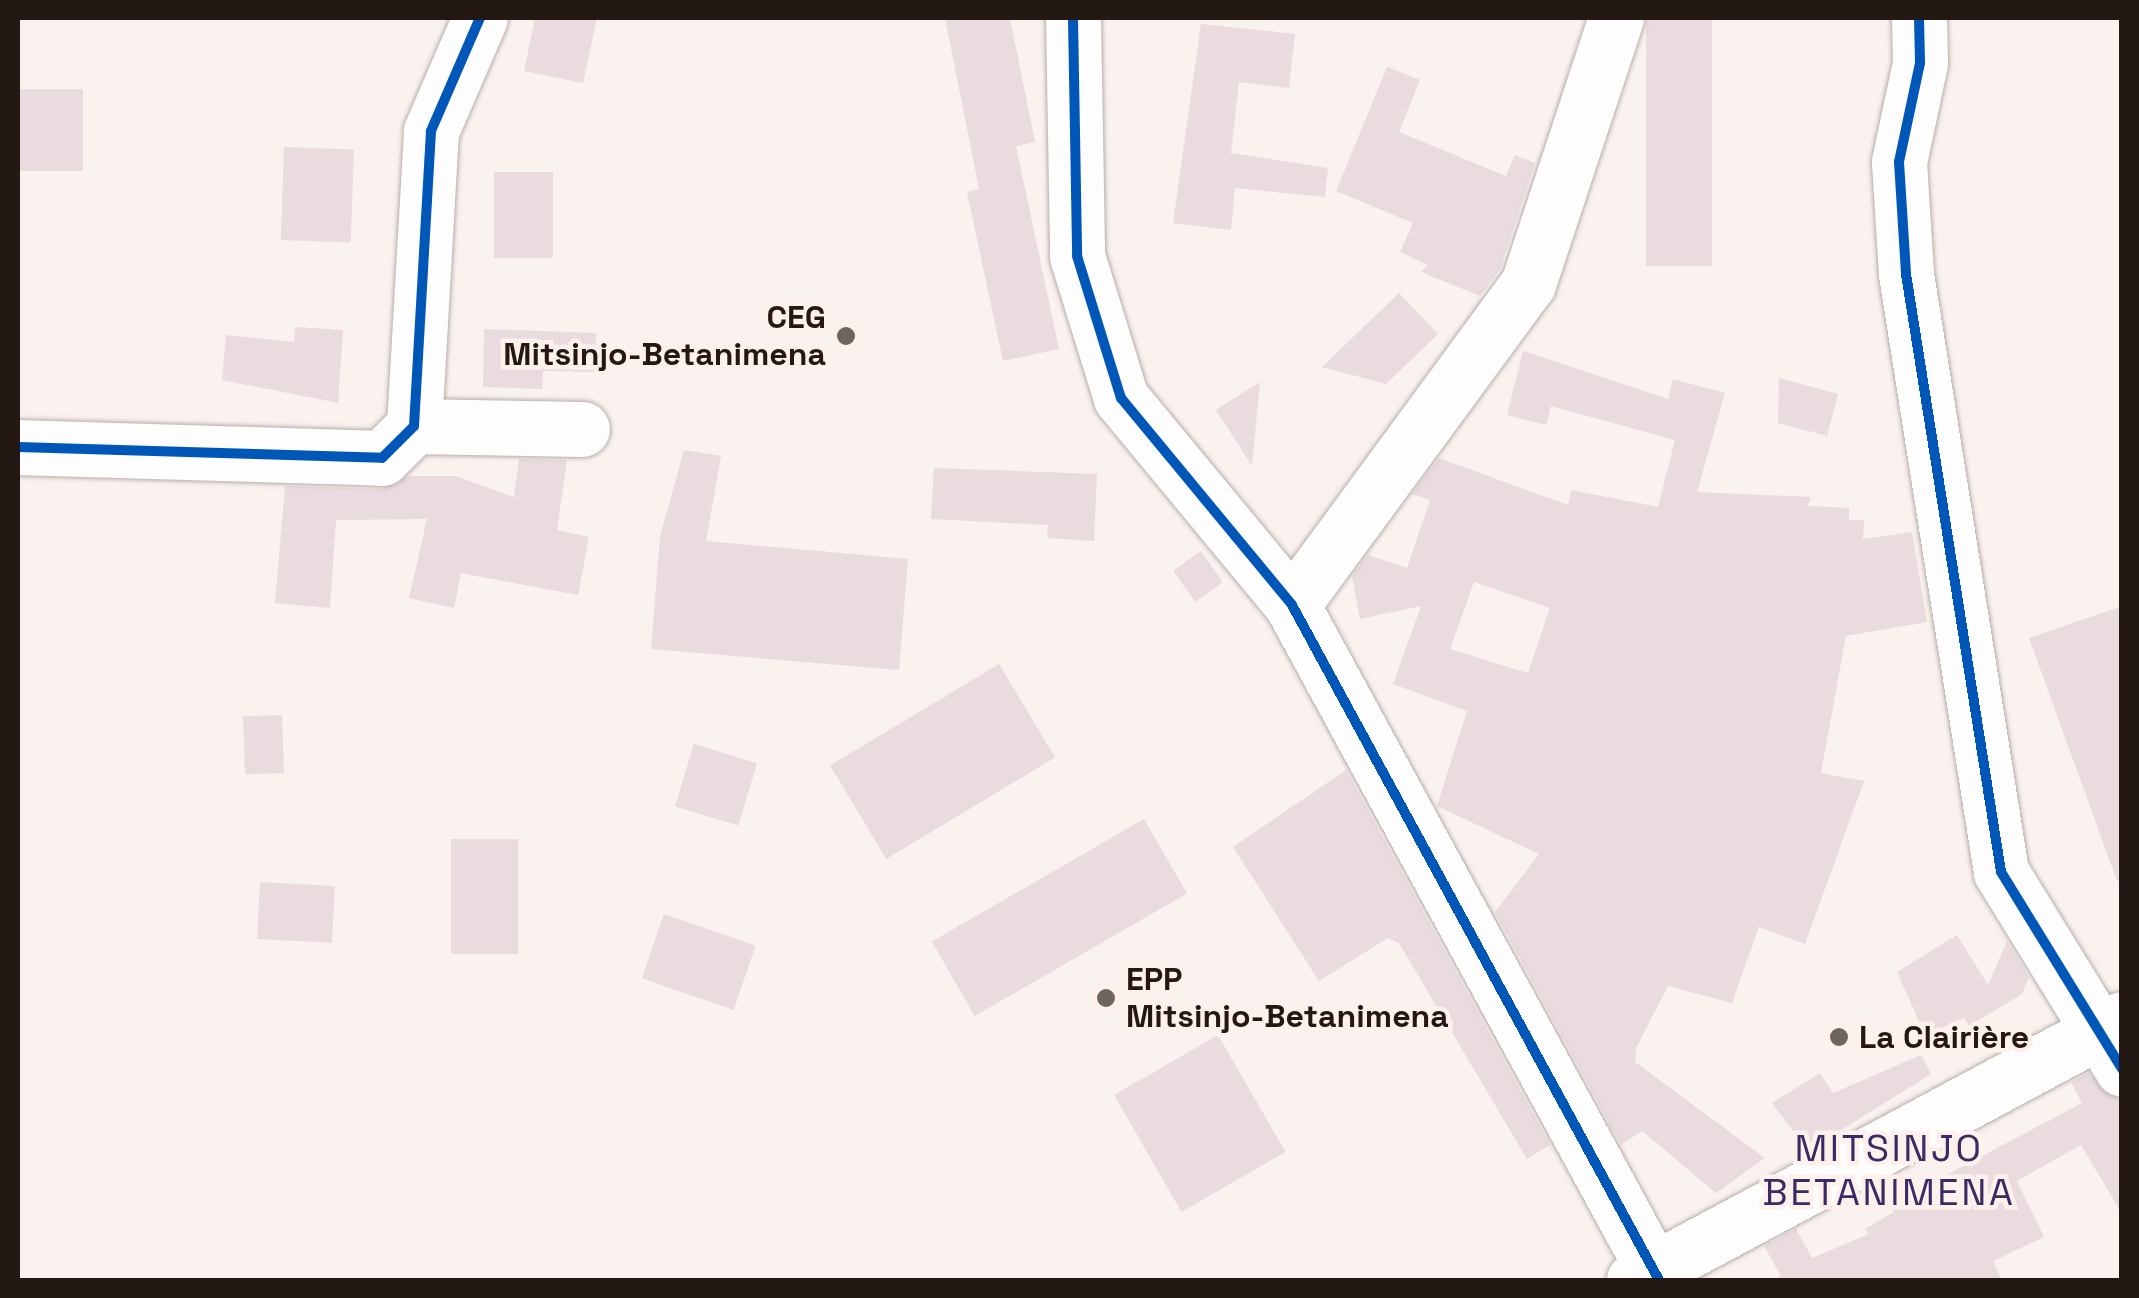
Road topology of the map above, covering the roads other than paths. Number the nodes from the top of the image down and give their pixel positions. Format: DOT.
graph roads {
  1 [pos="480,18"];
  2 [pos="1073,18"];
  3 [pos="1616,18"];
  4 [pos="1919,18"];
  5 [pos="414,426"];
  6 [pos="582,429"];
  7 [pos="18,447"];
  8 [pos="1292,605"];
  9 [pos="2114,1039"];
  10 [pos="1650,1277"];
  1 -- 5 [label="street"];
  2 -- 8 [label="street"];
  3 -- 8 [label="street"];
  4 -- 9 [label="street"];
  5 -- 6 [label="street"];
  5 -- 7 [label="street"];
  8 -- 10 [label="street"];
  9 -- 10 [label="street"];
}
